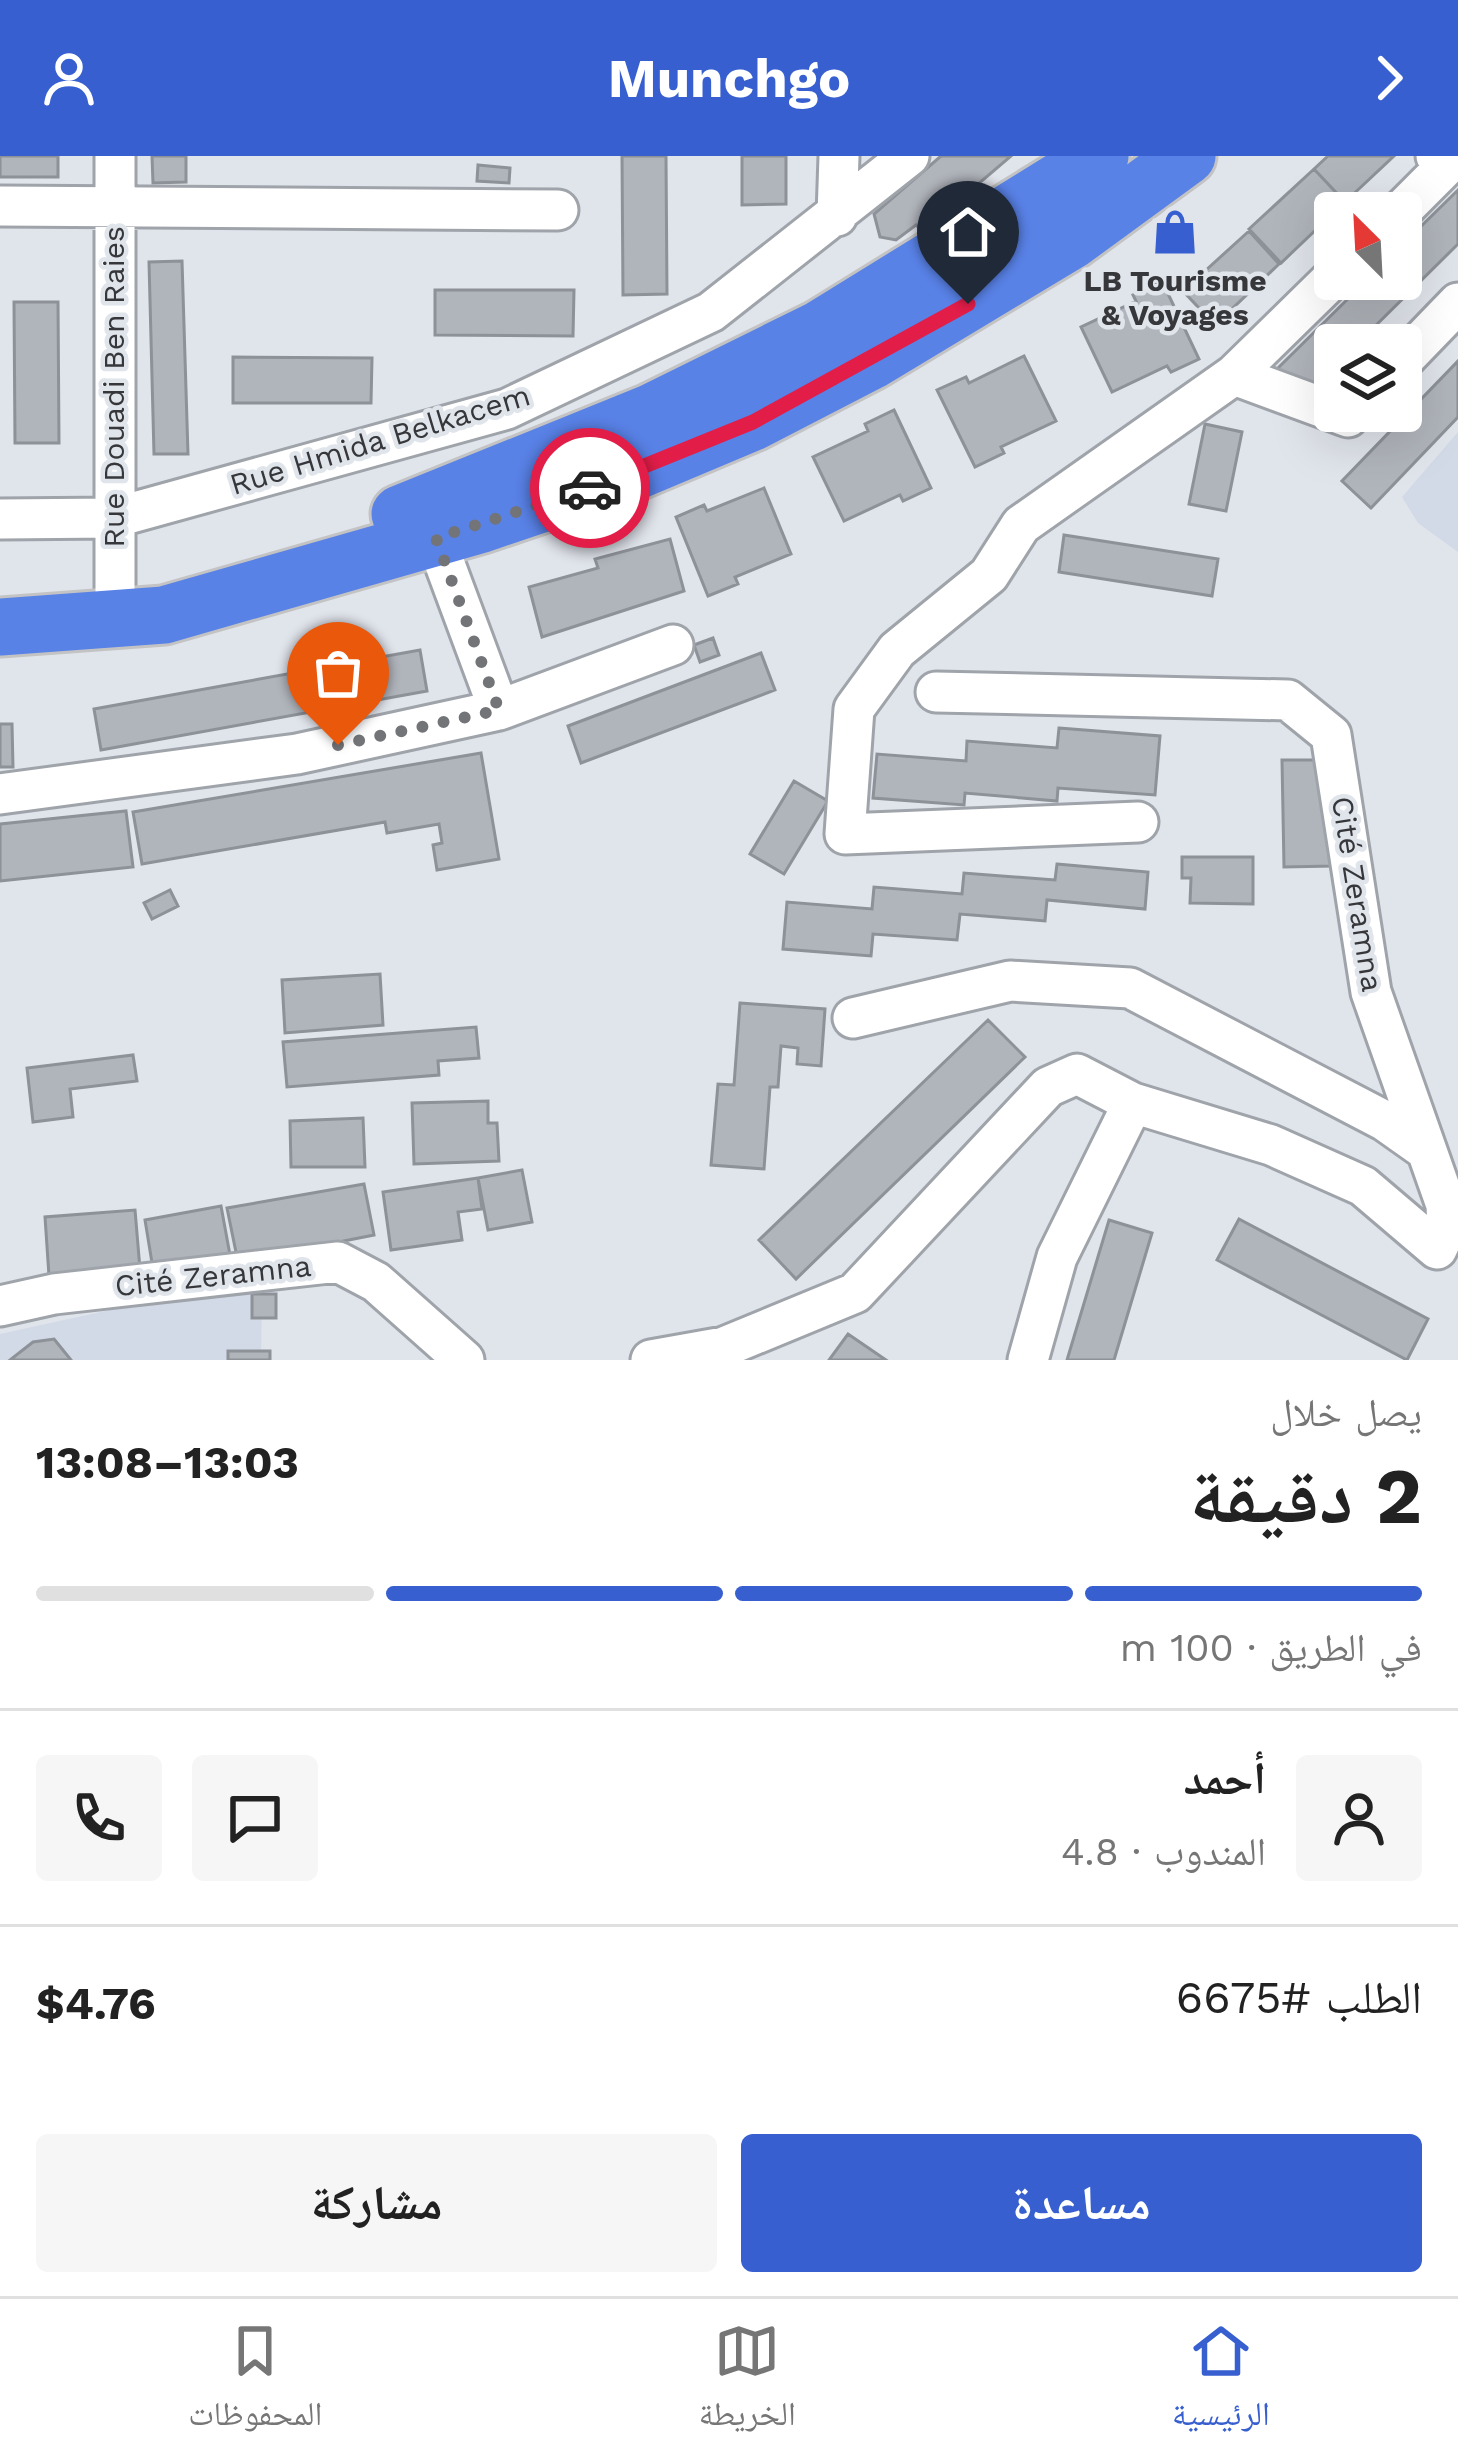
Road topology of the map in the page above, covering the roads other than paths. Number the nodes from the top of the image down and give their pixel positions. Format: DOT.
graph roads {
  1 [pos="116,156"];
  2 [pos="839,156"];
  3 [pos="909,156"];
  4 [pos="1100,156"];
  5 [pos="1187,156"];
  6 [pos="1436,156"];
  7 [pos="1420,192"];
  8 [pos="0,206"];
  9 [pos="115,206"];
  10 [pos="558,210"];
  11 [pos="837,216"];
  12 [pos="1314,297"];
  13 [pos="1458,303"];
  14 [pos="1422,340"];
  15 [pos="1234,375"];
  16 [pos="1314,404"];
  17 [pos="113,518"];
  18 [pos="0,519"];
  19 [pos="429,521"];
  20 [pos="0,598"];
  21 [pos="115,604"];
  22 [pos="0,627"];
  23 [pos="673,645"];
  24 [pos="936,692"];
  25 [pos="499,710"];
  26 [pos="0,794"];
  27 [pos="1138,822"];
  28 [pos="853,1018"];
  29 [pos="1132,1103"];
  30 [pos="1426,1150"];
  31 [pos="0,1306"];
  32 [pos="464,1360"];
  33 [pos="651,1360"];
  34 [pos="1028,1360"];
  1 -- 9 [label="street, Rue Douadi Ben Raies"];
  2 -- 11 [label="street"];
  3 -- 11 [label="street, Rue Hmida Belkacem"];
  4 -- 19 [label="highway"];
  5 -- 19 [label="highway"];
  6 -- 7 [label="street"];
  8 -- 9 [label="street"];
  9 -- 10 [label="street"];
  9 -- 17 [label="street, Rue Douadi Ben Raies"];
  11 -- 17 [label="street, Rue Hmida Belkacem"];
  12 -- 15 [label="street"];
  13 -- 14 [label="street"];
  15 -- 16 [label="street"];
  15 -- 27 [label="street"];
  17 -- 18 [label="street, Rue Hmida Belkacem"];
  17 -- 21 [label="street, Rue Douadi Ben Raies"];
  19 -- 21 [label="highway"];
  19 -- 25 [label="street"];
  20 -- 21 [label="highway"];
  21 -- 22 [label="highway"];
  23 -- 25 [label="street"];
  24 -- 30 [label="street, Cité Zeramna"];
  25 -- 26 [label="street"];
  28 -- 30 [label="street"];
  29 -- 30 [label="street, Cité Zeramna"];
  29 -- 33 [label="street, Cité Zeramna"];
  29 -- 34 [label="street"];
  31 -- 32 [label="street, Cité Zeramna"];
}
